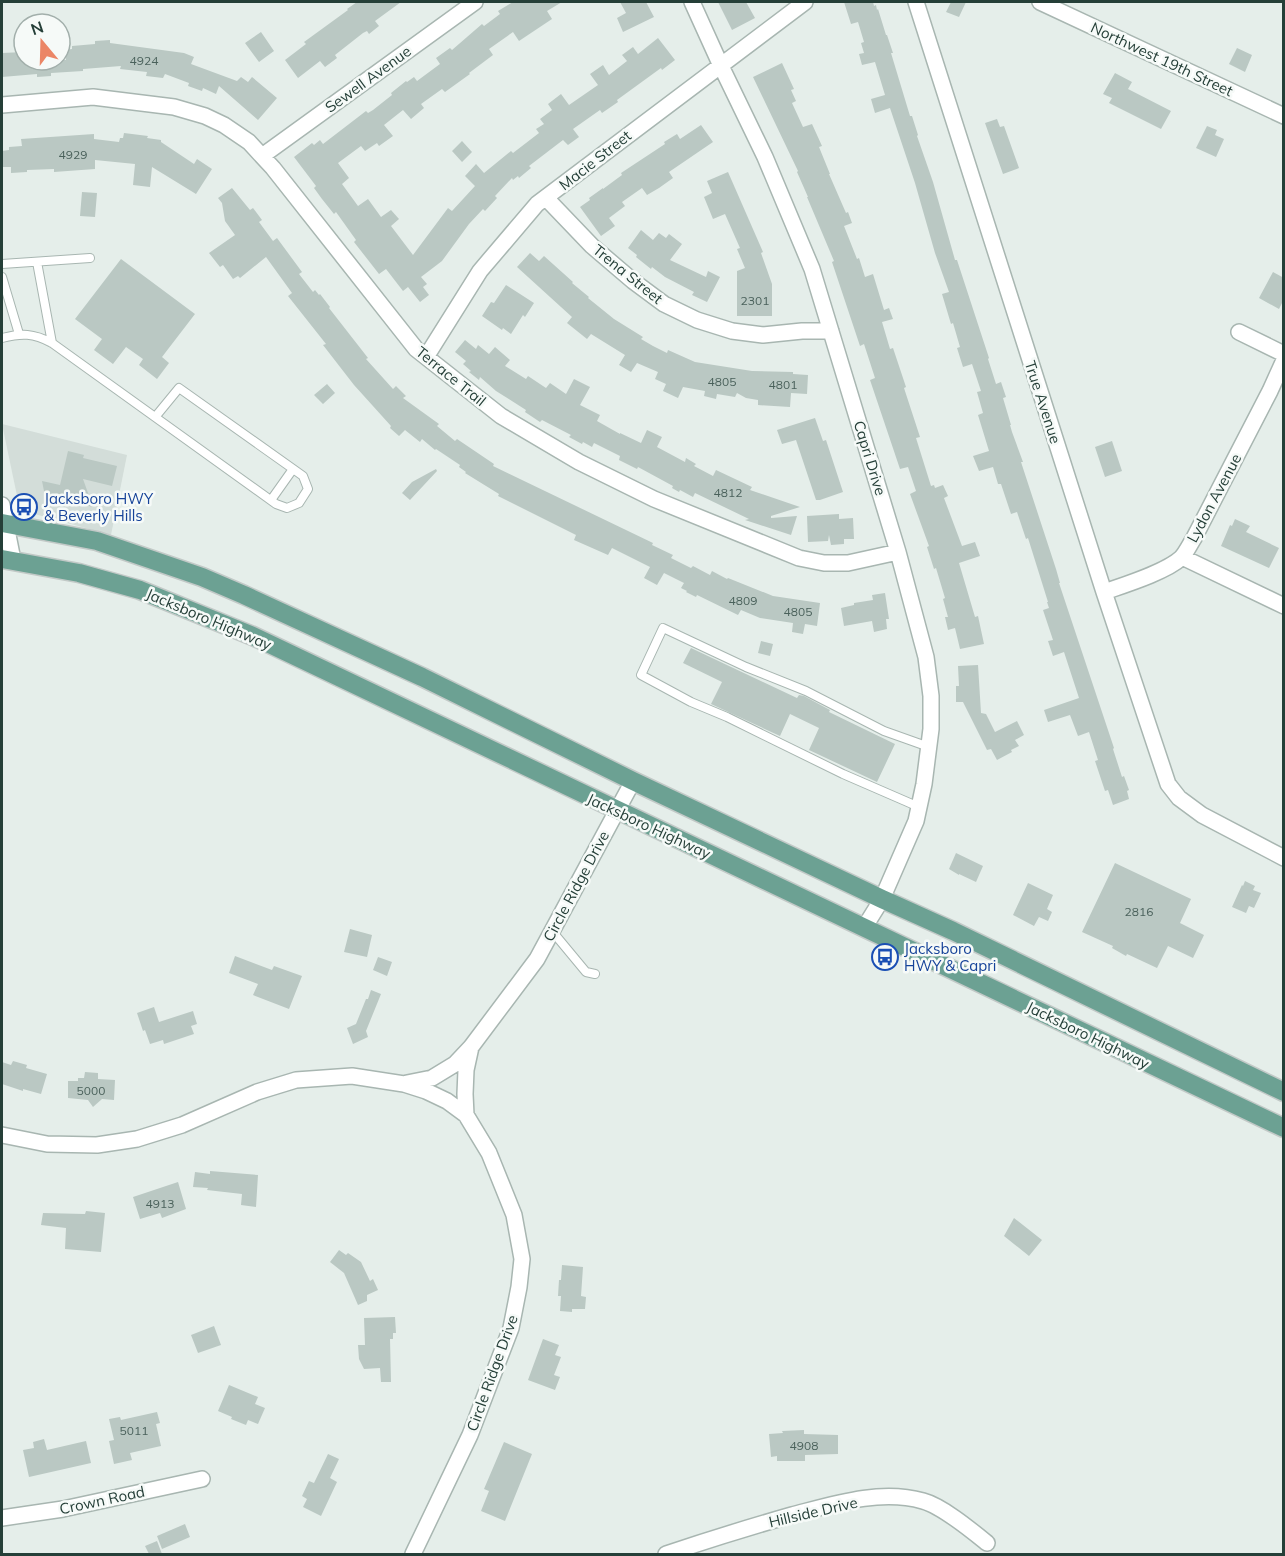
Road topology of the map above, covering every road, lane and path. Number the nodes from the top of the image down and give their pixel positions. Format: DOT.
graph roads {
  1 [pos="475,2"];
  2 [pos="692,2"];
  3 [pos="805,2"];
  4 [pos="916,2"];
  5 [pos="1040,2"];
  6 [pos="721,66"];
  7 [pos="2,105"];
  8 [pos="1284,116"];
  9 [pos="262,156"];
  10 [pos="546,198"];
  11 [pos="90,258"];
  12 [pos="37,262"];
  13 [pos="2,264"];
  14 [pos="2,277"];
  15 [pos="831,331"];
  16 [pos="1239,332"];
  17 [pos="19,334"];
  18 [pos="2,338"];
  19 [pos="52,343"];
  20 [pos="1284,354"];
  21 [pos="426,357"];
  22 [pos="1284,360"];
  23 [pos="156,416"];
  24 [pos="293,469"];
  25 [pos="271,500"];
  26 [pos="2,505"];
  27 [pos="4,523"];
  28 [pos="898,552"];
  29 [pos="1182,557"];
  30 [pos="7,559"];
  31 [pos="1104,592"];
  32 [pos="1284,606"];
  33 [pos="928,747"];
  34 [pos="633,781"];
  35 [pos="919,807"];
  36 [pos="616,810"];
  37 [pos="1284,858"];
  38 [pos="882,899"];
  39 [pos="864,928"];
  40 [pos="552,931"];
  41 [pos="595,974"];
  42 [pos="471,1047"];
  43 [pos="404,1084"];
  44 [pos="1284,1092"];
  45 [pos="466,1115"];
  46 [pos="1284,1128"];
  47 [pos="2,1135"];
  48 [pos="202,1479"];
  49 [pos="2,1518"];
  50 [pos="987,1543"];
  51 [pos="413,1554"];
  52 [pos="666,1554"];
  1 -- 9 [label="street, Sewell Avenue"];
  2 -- 6 [label="street, Capri Drive"];
  3 -- 6 [label="street, Macie Street"];
  4 -- 31 [label="street, True Avenue"];
  5 -- 8 [label="street, Northwest 19th Street"];
  6 -- 10 [label="street, Macie Street"];
  6 -- 15 [label="street, Capri Drive"];
  7 -- 9 [label="street, Terrace Trail"];
  9 -- 21 [label="street, Terrace Trail"];
  10 -- 15 [label="street, Trena Street"];
  10 -- 21 [label="street, Macie Street"];
  11 -- 12 [label="lane"];
  12 -- 13 [label="lane"];
  12 -- 19 [label="lane"];
  14 -- 17 [label="lane"];
  15 -- 28 [label="street, Capri Drive"];
  16 -- 20 [label="street"];
  17 -- 18 [label="lane"];
  17 -- 19 [label="lane"];
  19 -- 23 [label="lane"];
  21 -- 28 [label="street, Terrace Trail"];
  22 -- 29 [label="street, Lydon Avenue"];
  23 -- 24 [label="lane"];
  23 -- 25 [label="lane"];
  24 -- 25 [label="lane"];
  24 -- 25 [label="lane"];
  26 -- 27 [label="street"];
  27 -- 30 [label="street"];
  27 -- 34 [label="main road"];
  28 -- 33 [label="street, Capri Drive"];
  29 -- 31 [label="street, Lydon Avenue"];
  29 -- 32 [label="street"];
  30 -- 36 [label="main road, Jacksboro Highway"];
  31 -- 37 [label="street, True Avenue"];
  33 -- 35 [label="street, Capri Drive"];
  33 -- 35 [label="lane"];
  34 -- 36 [label="street, Circle Ridge Drive"];
  34 -- 38 [label="main road"];
  35 -- 38 [label="street, Capri Drive"];
  36 -- 39 [label="main road, Jacksboro Highway"];
  36 -- 40 [label="street, Circle Ridge Drive"];
  38 -- 39 [label="street, Capri Drive"];
  38 -- 44 [label="main road"];
  39 -- 46 [label="main road, Jacksboro Highway"];
  40 -- 41 [label="lane"];
  40 -- 42 [label="street, Circle Ridge Drive"];
  42 -- 43 [label="street, Circle Ridge Drive"];
  42 -- 45 [label="street, Circle Ridge Drive"];
  43 -- 45 [label="street"];
  43 -- 47 [label="street"];
  45 -- 51 [label="street, Circle Ridge Drive"];
  48 -- 49 [label="street, Crown Road"];
  50 -- 52 [label="street, Hillside Drive"];
}
